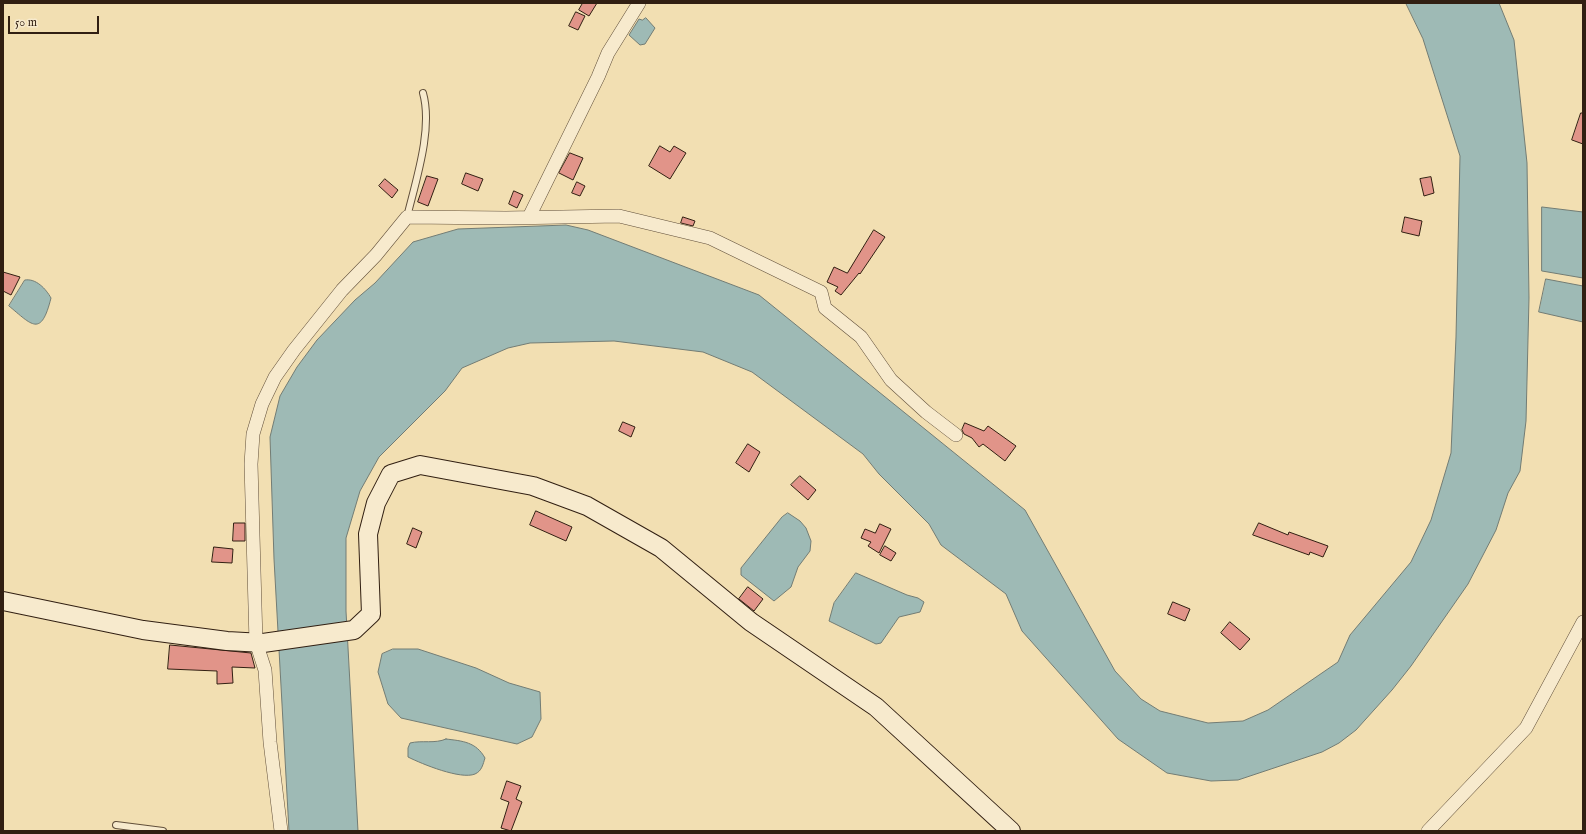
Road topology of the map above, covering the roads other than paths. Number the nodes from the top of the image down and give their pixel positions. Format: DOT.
graph roads {
  1 [pos="639,3"];
  2 [pos="423,93"];
  3 [pos="407,217"];
  4 [pos="529,217"];
  5 [pos="956,435"];
  6 [pos="3,601"];
  7 [pos="1583,622"];
  8 [pos="260,642"];
  9 [pos="116,825"];
  10 [pos="163,831"];
  11 [pos="281,831"];
  12 [pos="1011,831"];
  13 [pos="1428,831"];
  1 -- 4 [label="street"];
  2 -- 3 [label="lane"];
  3 -- 4 [label="street"];
  3 -- 8 [label="street"];
  4 -- 5 [label="street"];
  6 -- 8 [label="street"];
  7 -- 13 [label="street"];
  8 -- 11 [label="street"];
  8 -- 12 [label="street"];
  9 -- 10 [label="lane"];
}
